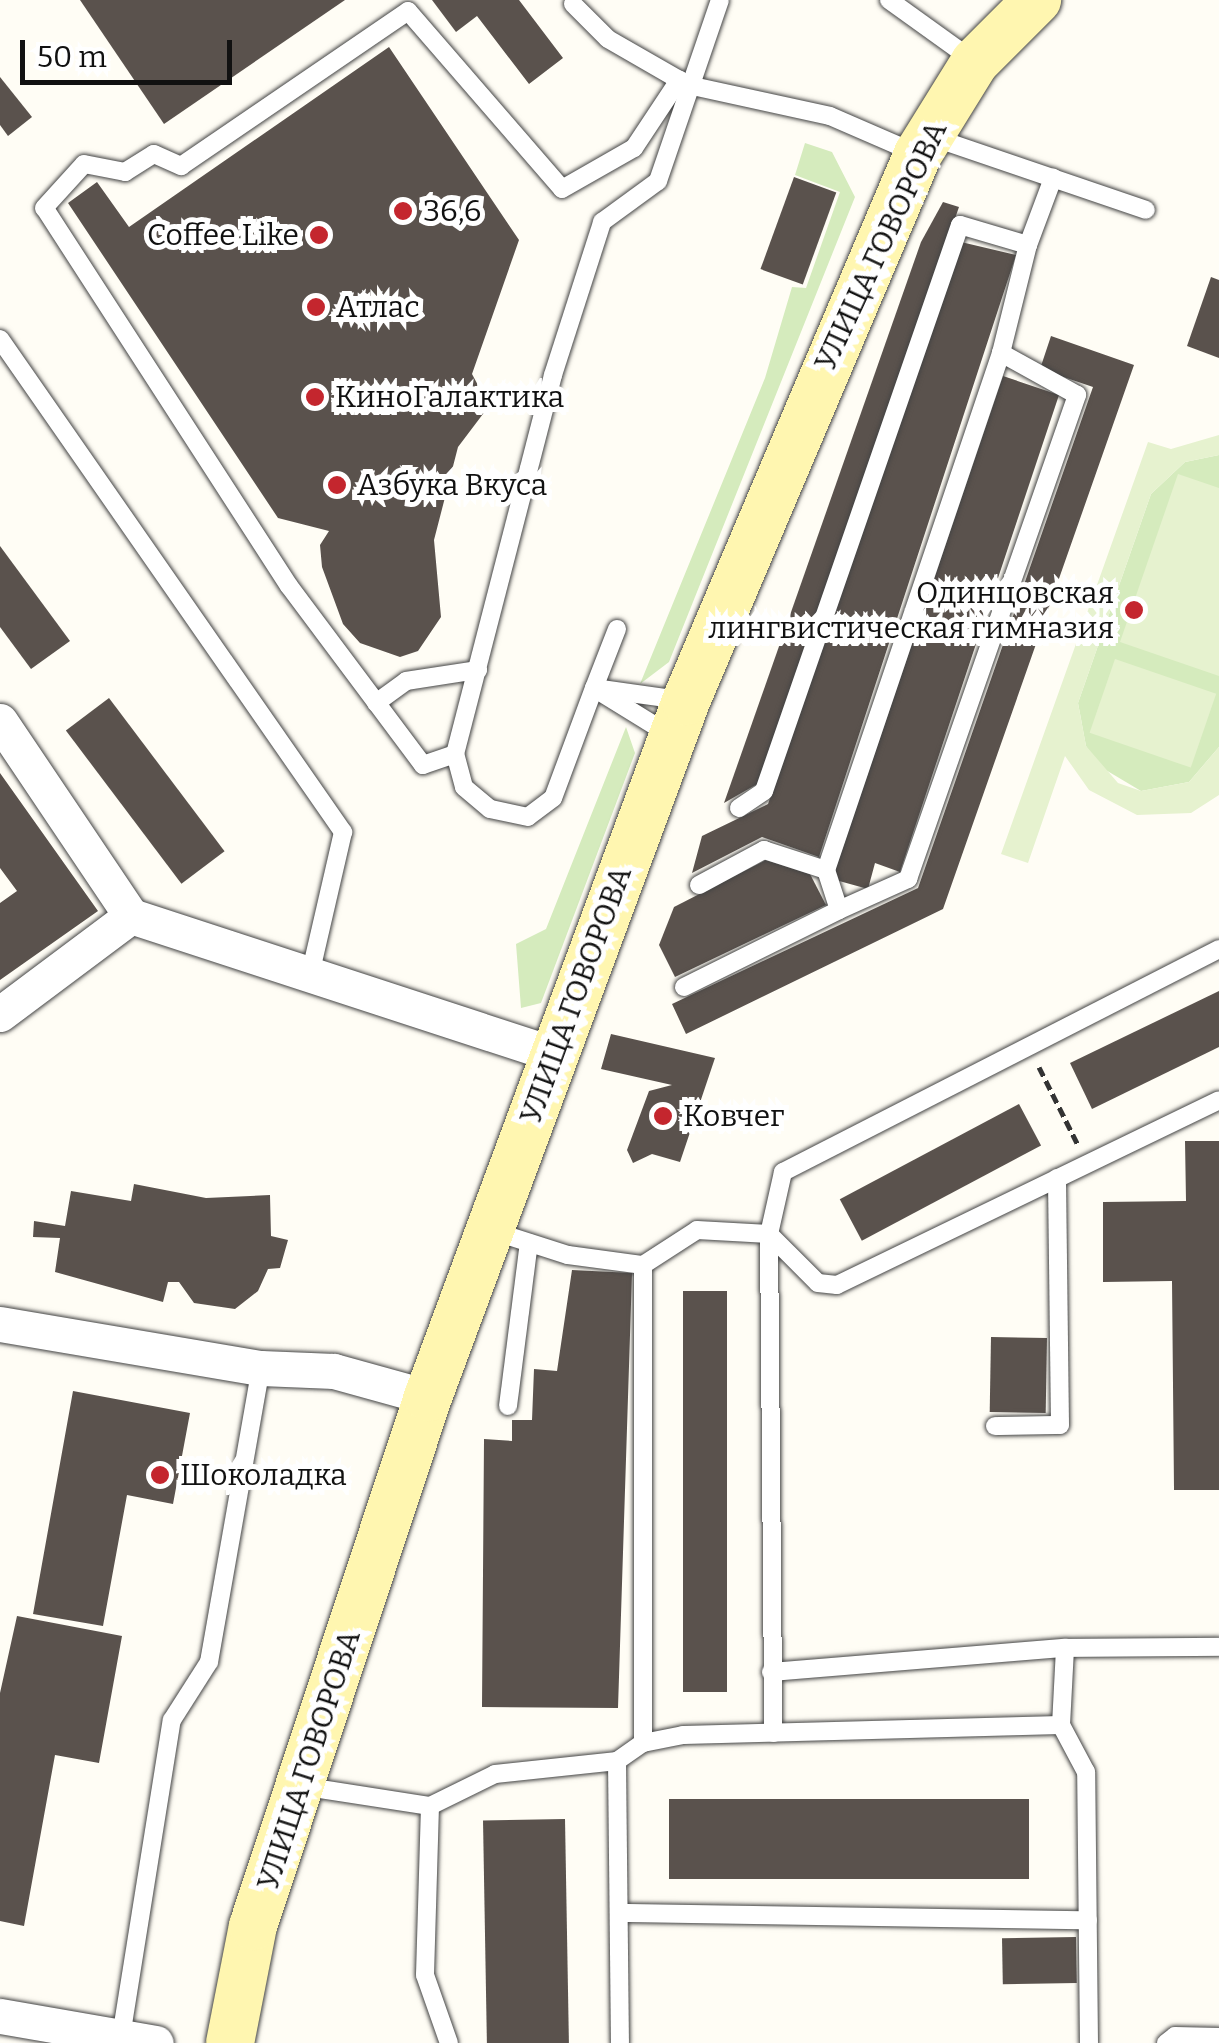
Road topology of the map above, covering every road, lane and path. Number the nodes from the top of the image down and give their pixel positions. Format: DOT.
graph roads {
  1 [pos="720,0"];
  2 [pos="889,0"];
  3 [pos="1036,0"];
  4 [pos="574,4"];
  5 [pos="975,62"];
  6 [pos="684,83"];
  7 [pos="924,145"];
  8 [pos="1053,178"];
  9 [pos="1146,210"];
  10 [pos="1028,245"];
  11 [pos="0,340"];
  12 [pos="1000,353"];
  13 [pos="617,629"];
  14 [pos="478,670"];
  15 [pos="594,688"];
  16 [pos="376,703"];
  17 [pos="680,719"];
  18 [pos="0,721"];
  19 [pos="454,754"];
  20 [pos="739,808"];
  21 [pos="826,870"];
  22 [pos="699,884"];
  23 [pos="839,910"];
  24 [pos="132,916"];
  25 [pos="1219,949"];
  26 [pos="310,975"];
  27 [pos="684,987"];
  28 [pos="0,1014"];
  29 [pos="1029,1046"];
  30 [pos="554,1054"];
  31 [pos="1219,1100"];
  32 [pos="1087,1164"];
  33 [pos="1057,1178"];
  34 [pos="769,1234"];
  35 [pos="509,1236"];
  36 [pos="643,1265"];
  37 [pos="0,1324"];
  38 [pos="261,1368"];
  39 [pos="428,1397"];
  40 [pos="508,1406"];
  41 [pos="996,1426"];
  42 [pos="1219,1647"];
  43 [pos="1065,1648"];
  44 [pos="771,1672"];
  45 [pos="1061,1725"];
  46 [pos="773,1732"];
  47 [pos="643,1743"];
  48 [pos="617,1762"];
  49 [pos="300,1786"];
  50 [pos="430,1806"];
  51 [pos="622,1913"];
  52 [pos="1088,1920"];
  53 [pos="0,2016"];
  54 [pos="1219,2037"];
  55 [pos="133,2041"];
  56 [pos="230,2043"];
  57 [pos="449,2043"];
  58 [pos="620,2043"];
  59 [pos="1089,2043"];
  60 [pos="1166,2043"];
  1 -- 6 [label="lane"];
  2 -- 5 [label="lane"];
  3 -- 5 [label="main road, УЛИЦА ГОВОРОВА"];
  4 -- 6 [label="lane"];
  5 -- 7 [label="main road, УЛИЦА ГОВОРОВА"];
  6 -- 7 [label="lane"];
  6 -- 14 [label="lane"];
  6 -- 16 [label="lane"];
  7 -- 8 [label="lane"];
  7 -- 17 [label="main road, УЛИЦА ГОВОРОВА"];
  8 -- 9 [label="lane"];
  8 -- 10 [label="lane"];
  10 -- 12 [label="lane"];
  10 -- 20 [label="lane"];
  11 -- 26 [label="lane"];
  12 -- 21 [label="lane"];
  12 -- 23 [label="lane"];
  13 -- 15 [label="lane"];
  14 -- 16 [label="lane"];
  14 -- 19 [label="lane"];
  15 -- 17 [label="lane"];
  15 -- 17 [label="lane"];
  15 -- 19 [label="lane"];
  16 -- 19 [label="lane"];
  17 -- 30 [label="main road, УЛИЦА ГОВОРОВА"];
  18 -- 24 [label="street"];
  21 -- 22 [label="lane"];
  21 -- 23 [label="lane"];
  23 -- 27 [label="lane"];
  24 -- 26 [label="street"];
  24 -- 28 [label="street"];
  25 -- 29 [label="lane"];
  26 -- 30 [label="street"];
  29 -- 32 [label="path"];
  29 -- 34 [label="lane"];
  30 -- 35 [label="main road, УЛИЦА ГОВОРОВА"];
  31 -- 32 [label="lane"];
  32 -- 33 [label="lane"];
  33 -- 34 [label="lane"];
  33 -- 41 [label="lane"];
  34 -- 36 [label="lane"];
  34 -- 44 [label="lane"];
  35 -- 36 [label="lane"];
  35 -- 39 [label="main road, УЛИЦА ГОВОРОВА"];
  35 -- 40 [label="lane"];
  36 -- 47 [label="lane"];
  37 -- 38 [label="street"];
  38 -- 39 [label="street"];
  38 -- 55 [label="lane"];
  39 -- 49 [label="main road, УЛИЦА ГОВОРОВА"];
  42 -- 43 [label="lane"];
  43 -- 44 [label="lane"];
  43 -- 45 [label="lane"];
  44 -- 46 [label="lane"];
  45 -- 46 [label="lane"];
  45 -- 52 [label="lane"];
  46 -- 47 [label="lane"];
  47 -- 48 [label="lane"];
  48 -- 50 [label="lane"];
  48 -- 51 [label="lane"];
  49 -- 50 [label="lane"];
  49 -- 56 [label="main road, УЛИЦА ГОВОРОВА"];
  50 -- 57 [label="lane"];
  51 -- 52 [label="lane"];
  51 -- 58 [label="lane"];
  52 -- 59 [label="lane"];
  53 -- 55 [label="street"];
  54 -- 60 [label="lane"];
}
